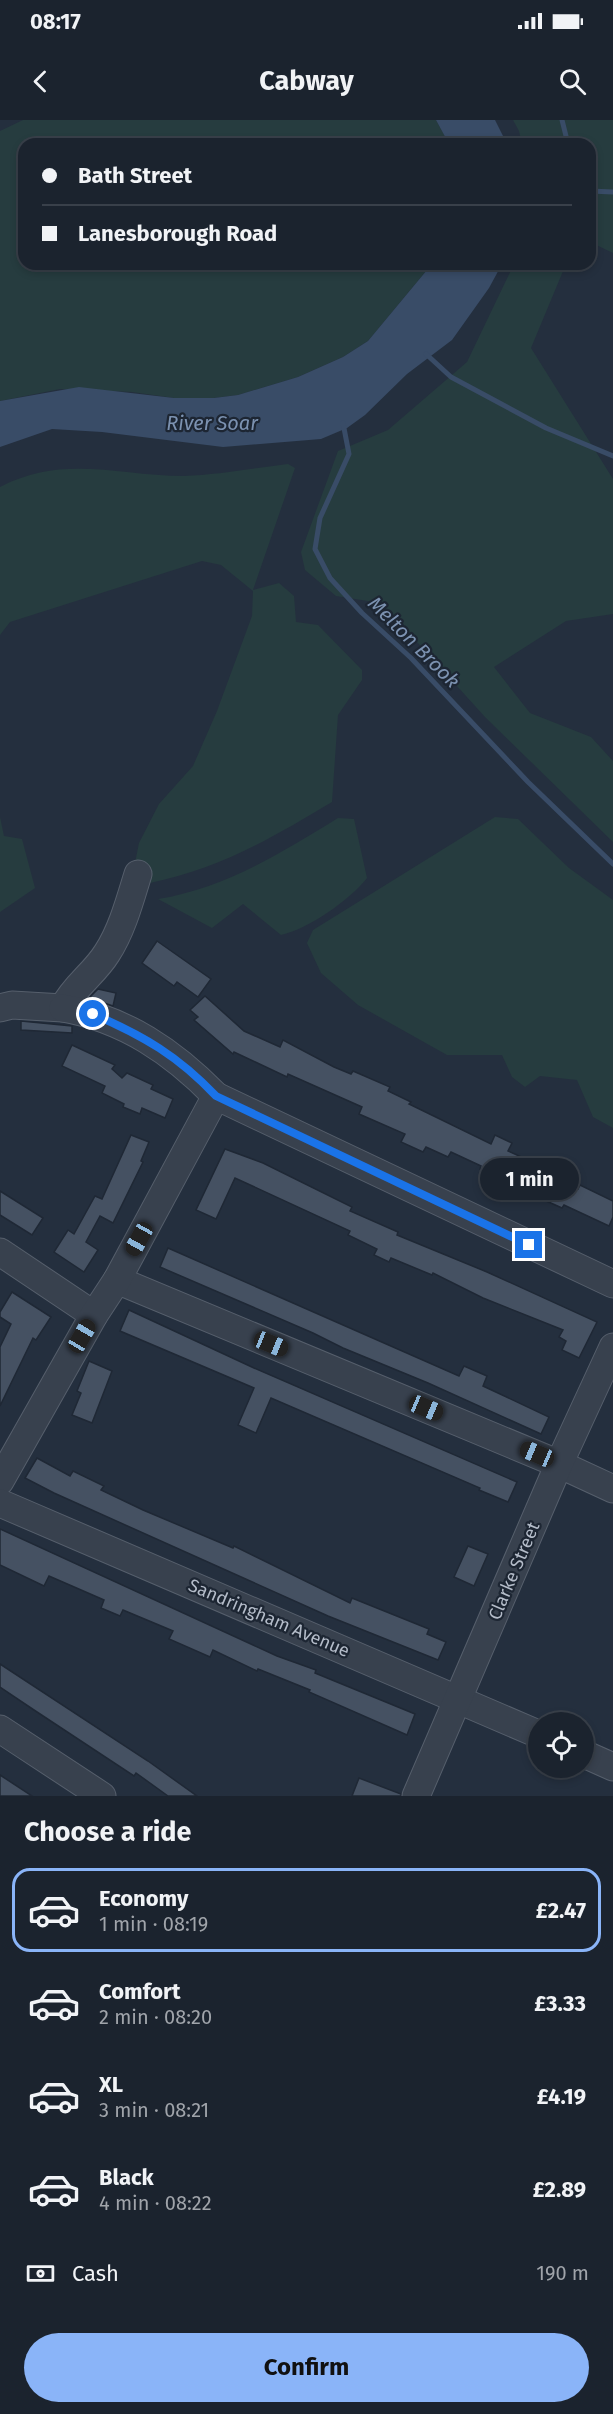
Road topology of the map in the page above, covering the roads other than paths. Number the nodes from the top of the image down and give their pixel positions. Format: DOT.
graph roads {
  1 [pos="138,874"];
  2 [pos="0,1008"];
  3 [pos="63,1008"];
  4 [pos="216,1096"];
  5 [pos="0,1252"];
  6 [pos="117,1280"];
  7 [pos="613,1284"];
  8 [pos="94,1315"];
  9 [pos="613,1347"];
  10 [pos="559,1464"];
  11 [pos="0,1481"];
  12 [pos="613,1489"];
  13 [pos="0,1503"];
  14 [pos="460,1699"];
  15 [pos="0,1729"];
  16 [pos="528,1730"];
  17 [pos="594,1758"];
  18 [pos="613,1767"];
  19 [pos="102,1796"];
  20 [pos="416,1796"];
  1 -- 3 [label="street"];
  2 -- 3 [label="street"];
  3 -- 4 [label="street"];
  4 -- 6 [label="street"];
  4 -- 7 [label="street"];
  5 -- 8 [label="street"];
  6 -- 8 [label="street"];
  6 -- 10 [label="street"];
  8 -- 11 [label="street"];
  9 -- 10 [label="street, Clarke Street"];
  10 -- 12 [label="street"];
  10 -- 14 [label="street, Clarke Street"];
  13 -- 14 [label="street, Sandringham Avenue"];
  14 -- 16 [label="street, Sandringham Avenue"];
  14 -- 20 [label="street, Clarke Street"];
  15 -- 19 [label="street"];
  17 -- 18 [label="street"];
}
